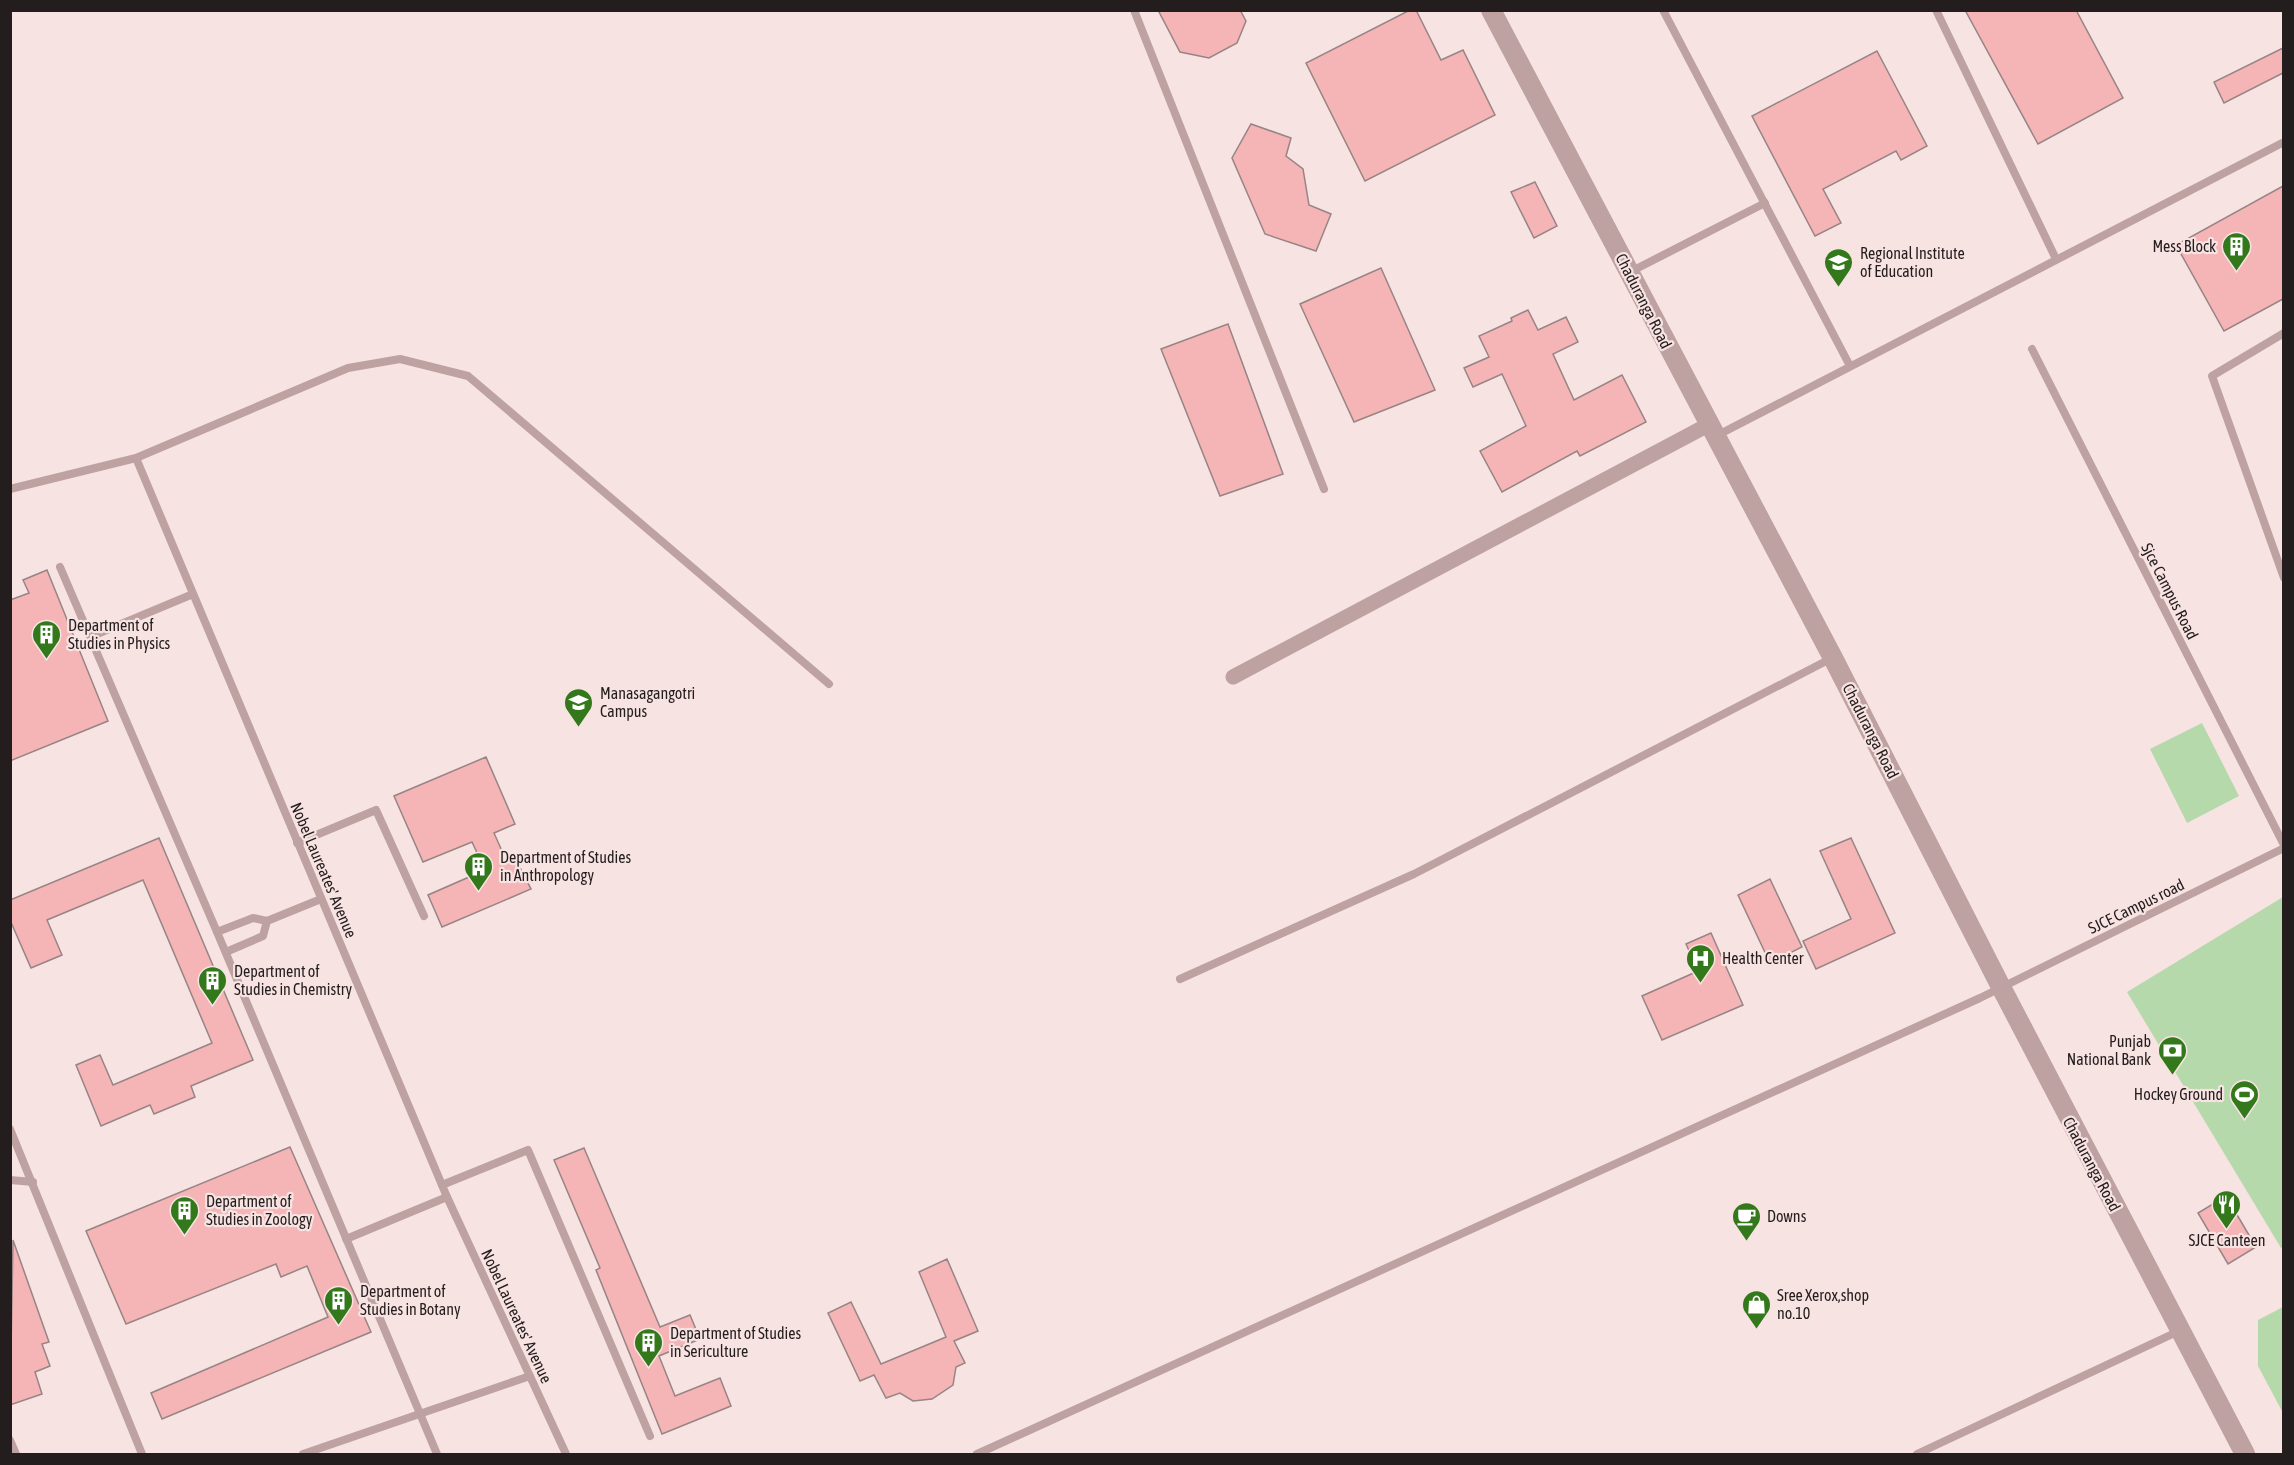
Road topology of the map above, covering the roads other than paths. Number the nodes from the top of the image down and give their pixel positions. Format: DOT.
graph roads {
  1 [pos="1134,10"];
  2 [pos="1491,10"];
  3 [pos="1663,10"];
  4 [pos="1936,10"];
  5 [pos="2283,142"];
  6 [pos="1765,203"];
  7 [pos="2056,259"];
  8 [pos="1630,272"];
  9 [pos="2283,333"];
  10 [pos="2032,349"];
  11 [pos="1850,366"];
  12 [pos="1711,431"];
  13 [pos="136,459"];
  14 [pos="10,489"];
  15 [pos="1324,489"];
  16 [pos="60,567"];
  17 [pos="2283,578"];
  18 [pos="193,594"];
  19 [pos="90,638"];
  20 [pos="1833,658"];
  21 [pos="1233,677"];
  22 [pos="829,684"];
  23 [pos="297,843"];
  24 [pos="2283,846"];
  25 [pos="321,899"];
  26 [pos="424,916"];
  27 [pos="267,921"];
  28 [pos="217,932"];
  29 [pos="226,952"];
  30 [pos="1180,979"];
  31 [pos="2001,987"];
  32 [pos="10,1129"];
  33 [pos="10,1180"];
  34 [pos="33,1182"];
  35 [pos="442,1185"];
  36 [pos="447,1197"];
  37 [pos="346,1239"];
  38 [pos="2180,1331"];
  39 [pos="530,1376"];
  40 [pos="420,1416"];
  41 [pos="650,1436"];
  42 [pos="10,1440"];
  43 [pos="16,1455"];
  44 [pos="142,1455"];
  45 [pos="303,1455"];
  46 [pos="437,1455"];
  47 [pos="566,1455"];
  48 [pos="977,1455"];
  49 [pos="1917,1455"];
  50 [pos="2245,1455"];
  1 -- 15 [label="lane"];
  2 -- 8 [label="street, Chaduranga Road"];
  3 -- 6 [label="lane"];
  4 -- 7 [label="lane"];
  5 -- 7 [label="lane"];
  6 -- 8 [label="lane"];
  6 -- 11 [label="lane"];
  7 -- 11 [label="lane"];
  8 -- 12 [label="street, Chaduranga Road"];
  9 -- 17 [label="lane"];
  10 -- 24 [label="lane, Sjce Campus Road"];
  11 -- 12 [label="lane"];
  12 -- 20 [label="street, Chaduranga Road"];
  12 -- 21 [label="street"];
  13 -- 14 [label="lane"];
  13 -- 18 [label="lane, Nobel Laureates' Avenue"];
  13 -- 22 [label="lane"];
  16 -- 19 [label="lane"];
  18 -- 19 [label="lane"];
  18 -- 23 [label="lane, Nobel Laureates' Avenue"];
  19 -- 28 [label="lane"];
  20 -- 30 [label="lane"];
  20 -- 31 [label="street, Chaduranga Road"];
  23 -- 25 [label="lane, Nobel Laureates' Avenue"];
  23 -- 26 [label="lane"];
  24 -- 31 [label="lane, SJCE Campus road"];
  25 -- 27 [label="lane"];
  25 -- 35 [label="lane, Nobel Laureates' Avenue"];
  27 -- 28 [label="lane"];
  27 -- 29 [label="lane"];
  28 -- 29 [label="lane"];
  29 -- 37 [label="lane"];
  31 -- 38 [label="street, Chaduranga Road"];
  31 -- 48 [label="lane, SJCE Campus road"];
  32 -- 34 [label="lane"];
  33 -- 34 [label="lane"];
  34 -- 44 [label="lane"];
  35 -- 36 [label="lane, Nobel Laureates' Avenue"];
  35 -- 41 [label="lane"];
  36 -- 37 [label="lane"];
  36 -- 39 [label="lane, Nobel Laureates' Avenue"];
  37 -- 40 [label="lane"];
  38 -- 49 [label="lane"];
  38 -- 50 [label="street, Chaduranga Road"];
  39 -- 40 [label="lane"];
  39 -- 47 [label="lane, Nobel Laureates' Avenue"];
  40 -- 45 [label="lane"];
  40 -- 46 [label="lane"];
  42 -- 43 [label="lane"];
}
